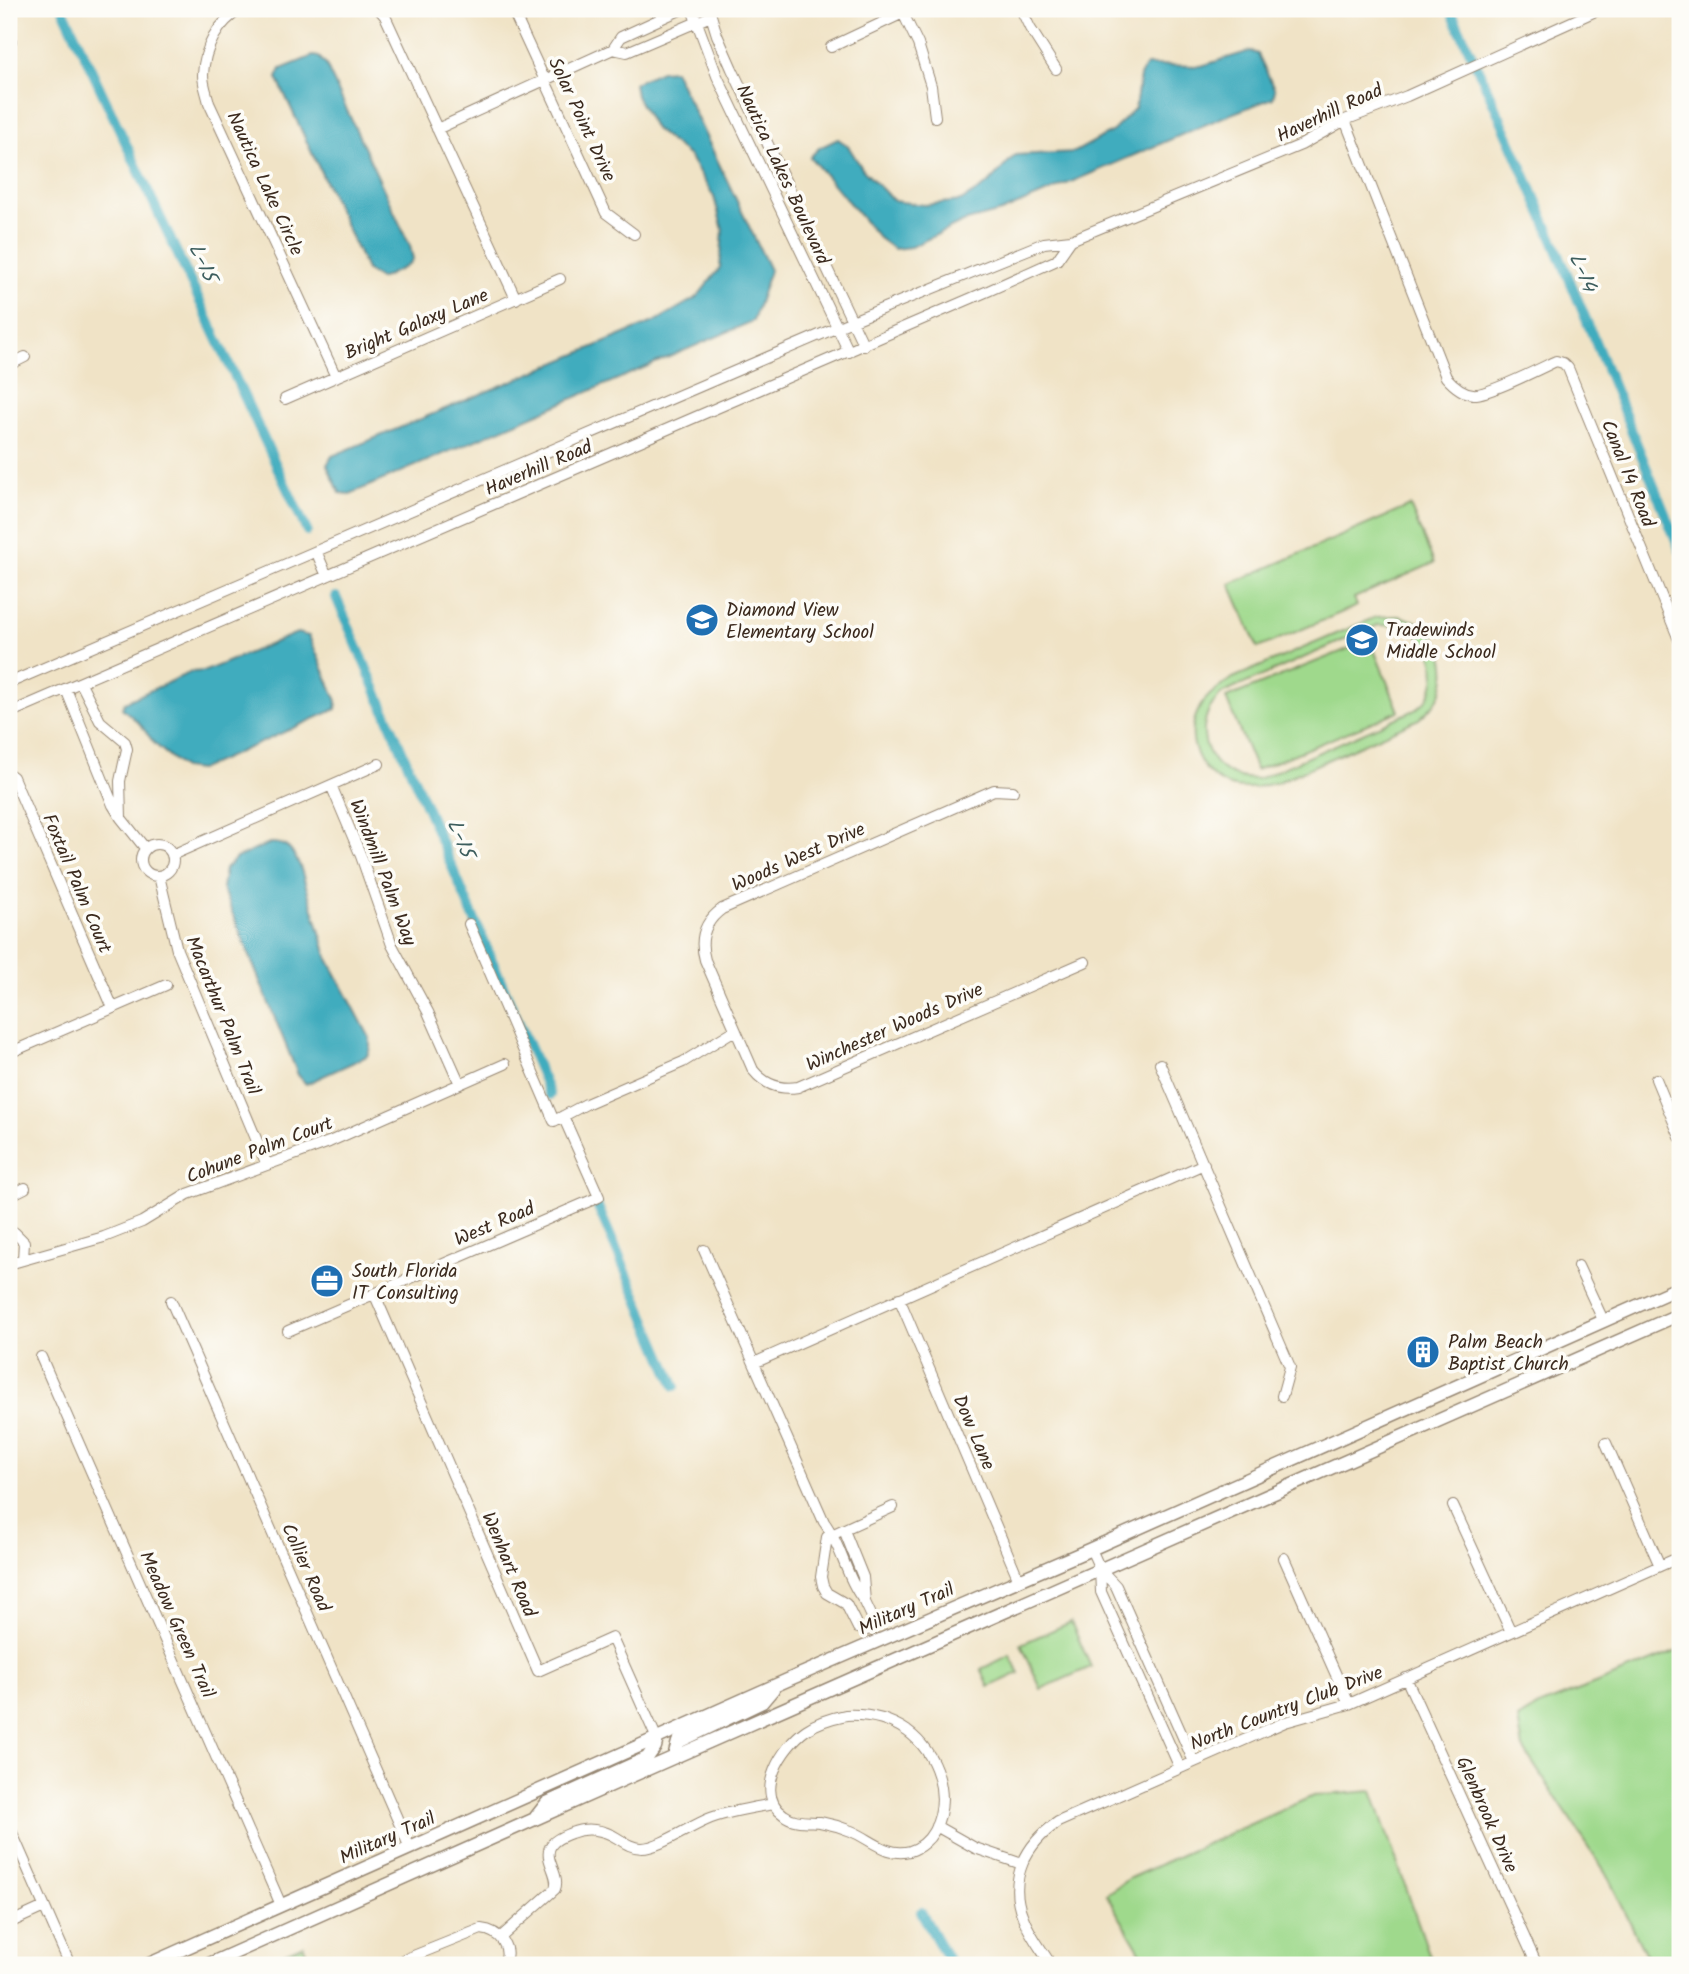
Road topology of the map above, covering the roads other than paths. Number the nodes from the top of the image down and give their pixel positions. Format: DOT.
graph roads {
  1 [pos="241,9"];
  2 [pos="379,9"];
  3 [pos="512,9"];
  4 [pos="682,9"];
  5 [pos="692,9"];
  6 [pos="1021,9"];
  7 [pos="1600,9"];
  8 [pos="902,11"];
  9 [pos="710,12"];
  10 [pos="696,22"];
  11 [pos="831,47"];
  12 [pos="612,50"];
  13 [pos="1056,69"];
  14 [pos="546,79"];
  15 [pos="935,117"];
  16 [pos="1345,120"];
  17 [pos="438,129"];
  18 [pos="634,234"];
  19 [pos="1071,240"];
  20 [pos="560,279"];
  21 [pos="516,299"];
  22 [pos="852,321"];
  23 [pos="838,327"];
  24 [pos="864,346"];
  25 [pos="849,352"];
  26 [pos="25,357"];
  27 [pos="9,365"];
  28 [pos="336,377"];
  29 [pos="285,399"];
  30 [pos="316,551"];
  31 [pos="327,576"];
  32 [pos="1680,642"];
  33 [pos="81,682"];
  34 [pos="9,683"];
  35 [pos="66,689"];
  36 [pos="9,713"];
  37 [pos="379,764"];
  38 [pos="9,774"];
  39 [pos="331,786"];
  40 [pos="1013,791"];
  41 [pos="121,818"];
  42 [pos="145,848"];
  43 [pos="172,855"];
  44 [pos="159,876"];
  45 [pos="469,924"];
  46 [pos="1085,962"];
  47 [pos="166,985"];
  48 [pos="113,1008"];
  49 [pos="735,1030"];
  50 [pos="9,1053"];
  51 [pos="1160,1063"];
  52 [pos="505,1064"];
  53 [pos="1656,1079"];
  54 [pos="460,1084"];
  55 [pos="558,1119"];
  56 [pos="1680,1138"];
  57 [pos="1204,1164"];
  58 [pos="267,1165"];
  59 [pos="25,1188"];
  60 [pos="9,1196"];
  61 [pos="9,1229"];
  62 [pos="704,1250"];
  63 [pos="23,1260"];
  64 [pos="9,1264"];
  65 [pos="1578,1266"];
  66 [pos="1680,1286"];
  67 [pos="374,1293"];
  68 [pos="899,1298"];
  69 [pos="171,1301"];
  70 [pos="1680,1314"];
  71 [pos="1603,1320"];
  72 [pos="288,1331"];
  73 [pos="41,1357"];
  74 [pos="754,1363"];
  75 [pos="1282,1396"];
  76 [pos="1606,1443"];
  77 [pos="1453,1506"];
  78 [pos="894,1507"];
  79 [pos="838,1532"];
  80 [pos="1091,1549"];
  81 [pos="855,1556"];
  82 [pos="1680,1557"];
  83 [pos="1284,1558"];
  84 [pos="844,1560"];
  85 [pos="824,1561"];
  86 [pos="1660,1566"];
  87 [pos="1100,1569"];
  88 [pos="1019,1580"];
  89 [pos="865,1602"];
  90 [pos="867,1630"];
  91 [pos="1511,1632"];
  92 [pos="873,1643"];
  93 [pos="1406,1678"];
  94 [pos="775,1686"];
  95 [pos="1349,1704"];
  96 [pos="657,1739"];
  97 [pos="674,1757"];
  98 [pos="1194,1762"];
  99 [pos="1180,1768"];
  100 [pos="774,1804"];
  101 [pos="534,1820"];
  102 [pos="9,1826"];
  103 [pos="936,1826"];
  104 [pos="410,1848"];
  105 [pos="1022,1864"];
  106 [pos="281,1905"];
  107 [pos="44,1908"];
  108 [pos="9,1923"];
  109 [pos="501,1937"];
  110 [pos="70,1965"];
  111 [pos="147,1965"];
  112 [pos="207,1965"];
  113 [pos="391,1965"];
  114 [pos="504,1965"];
  115 [pos="725,1965"];
  116 [pos="761,1965"];
  117 [pos="1051,1965"];
  118 [pos="1537,1965"];
  1 -- 28 [label="street, Nautica Lake Circle"];
  2 -- 17 [label="street"];
  3 -- 14 [label="street, Solar Point Drive"];
  4 -- 12 [label="street"];
  5 -- 10 [label="street, Nautica Lakes Boulevard"];
  6 -- 13 [label="street"];
  7 -- 16 [label="street, Haverhill Road"];
  8 -- 11 [label="street"];
  8 -- 15 [label="street"];
  9 -- 10 [label="street"];
  9 -- 22 [label="street, Nautica Lakes Boulevard"];
  10 -- 12 [label="street"];
  10 -- 23 [label="street, Nautica Lakes Boulevard"];
  12 -- 14 [label="street"];
  14 -- 17 [label="street"];
  14 -- 18 [label="street, Solar Point Drive"];
  16 -- 19 [label="street, Haverhill Road"];
  16 -- 32 [label="street, Canal 14 Road"];
  17 -- 21 [label="street"];
  19 -- 22 [label="street, Haverhill Road"];
  19 -- 24 [label="street, Haverhill Road"];
  20 -- 21 [label="street, Bright Galaxy Lane"];
  21 -- 28 [label="street, Bright Galaxy Lane"];
  22 -- 23 [label="street, Haverhill Road"];
  22 -- 24 [label="street, Nautica Lakes Boulevard"];
  23 -- 25 [label="street, Nautica Lakes Boulevard"];
  23 -- 30 [label="street, Haverhill Road"];
  24 -- 25 [label="street, Haverhill Road"];
  25 -- 31 [label="street, Haverhill Road"];
  26 -- 27 [label="street"];
  28 -- 29 [label="street, Bright Galaxy Lane"];
  30 -- 31 [label="street"];
  30 -- 34 [label="street, Haverhill Road"];
  31 -- 33 [label="street, Haverhill Road"];
  33 -- 35 [label="street, Haverhill Road"];
  33 -- 41 [label="street"];
  35 -- 36 [label="street, Haverhill Road"];
  35 -- 41 [label="street"];
  37 -- 39 [label="street"];
  38 -- 48 [label="street, Foxtail Palm Court"];
  39 -- 43 [label="street"];
  39 -- 54 [label="street, Windmill Palm Way"];
  40 -- 49 [label="street, Woods West Drive"];
  41 -- 42 [label="street"];
  42 -- 43 [label="street"];
  42 -- 44 [label="street"];
  43 -- 44 [label="street"];
  44 -- 58 [label="street, Macarthur Palm Trail"];
  45 -- 55 [label="street"];
  46 -- 49 [label="street, Winchester Woods Drive"];
  47 -- 48 [label="street"];
  48 -- 50 [label="street"];
  49 -- 55 [label="street"];
  51 -- 57 [label="street"];
  52 -- 54 [label="street, Cohune Palm Court"];
  53 -- 56 [label="street"];
  54 -- 58 [label="street, Cohune Palm Court"];
  55 -- 67 [label="street, West Road"];
  57 -- 68 [label="street"];
  57 -- 75 [label="street"];
  58 -- 63 [label="street, Cohune Palm Court"];
  59 -- 60 [label="street"];
  61 -- 63 [label="street"];
  62 -- 74 [label="street"];
  63 -- 64 [label="street, Cohune Palm Court"];
  65 -- 71 [label="street"];
  66 -- 71 [label="main road, Military Trail"];
  67 -- 72 [label="street, West Road"];
  67 -- 96 [label="street, Wenhart Road"];
  68 -- 74 [label="street"];
  68 -- 88 [label="street, Dow Lane"];
  69 -- 104 [label="street, Collier Road"];
  70 -- 87 [label="main road"];
  71 -- 80 [label="main road, Military Trail"];
  73 -- 106 [label="street, Meadow Green Trail"];
  74 -- 79 [label="street"];
  76 -- 86 [label="street"];
  77 -- 91 [label="street"];
  78 -- 79 [label="street"];
  79 -- 81 [label="street"];
  79 -- 84 [label="street"];
  79 -- 85 [label="street"];
  80 -- 87 [label="street"];
  80 -- 88 [label="main road, Military Trail"];
  81 -- 84 [label="street"];
  81 -- 89 [label="street"];
  82 -- 86 [label="street, North Country Club Drive"];
  83 -- 95 [label="street"];
  84 -- 85 [label="street"];
  84 -- 89 [label="street"];
  85 -- 90 [label="street"];
  86 -- 91 [label="street, North Country Club Drive"];
  87 -- 97 [label="main road"];
  87 -- 98 [label="street"];
  87 -- 99 [label="street"];
  88 -- 92 [label="main road, Military Trail"];
  89 -- 90 [label="street"];
  90 -- 92 [label="street"];
  91 -- 93 [label="street, North Country Club Drive"];
  92 -- 94 [label="main road, Military Trail"];
  93 -- 95 [label="street, North Country Club Drive"];
  93 -- 118 [label="street, Glenbrook Drive"];
  94 -- 96 [label="main road, Military Trail"];
  94 -- 97 [label="main road"];
  95 -- 98 [label="street, North Country Club Drive"];
  96 -- 101 [label="main road"];
  96 -- 104 [label="main road, Military Trail"];
  97 -- 101 [label="main road"];
  98 -- 99 [label="street, North Country Club Drive"];
  99 -- 105 [label="street, North Country Club Drive"];
  100 -- 103 [label="street"];
  100 -- 103 [label="street"];
  100 -- 109 [label="street"];
  101 -- 112 [label="main road"];
  102 -- 107 [label="street"];
  103 -- 105 [label="street"];
  104 -- 106 [label="main road, Military Trail"];
  105 -- 117 [label="street, North Country Club Drive"];
  106 -- 111 [label="main road, Military Trail"];
  107 -- 108 [label="street"];
  107 -- 110 [label="street"];
  109 -- 113 [label="street"];
  109 -- 114 [label="street"];
  115 -- 116 [label="street"];
}
